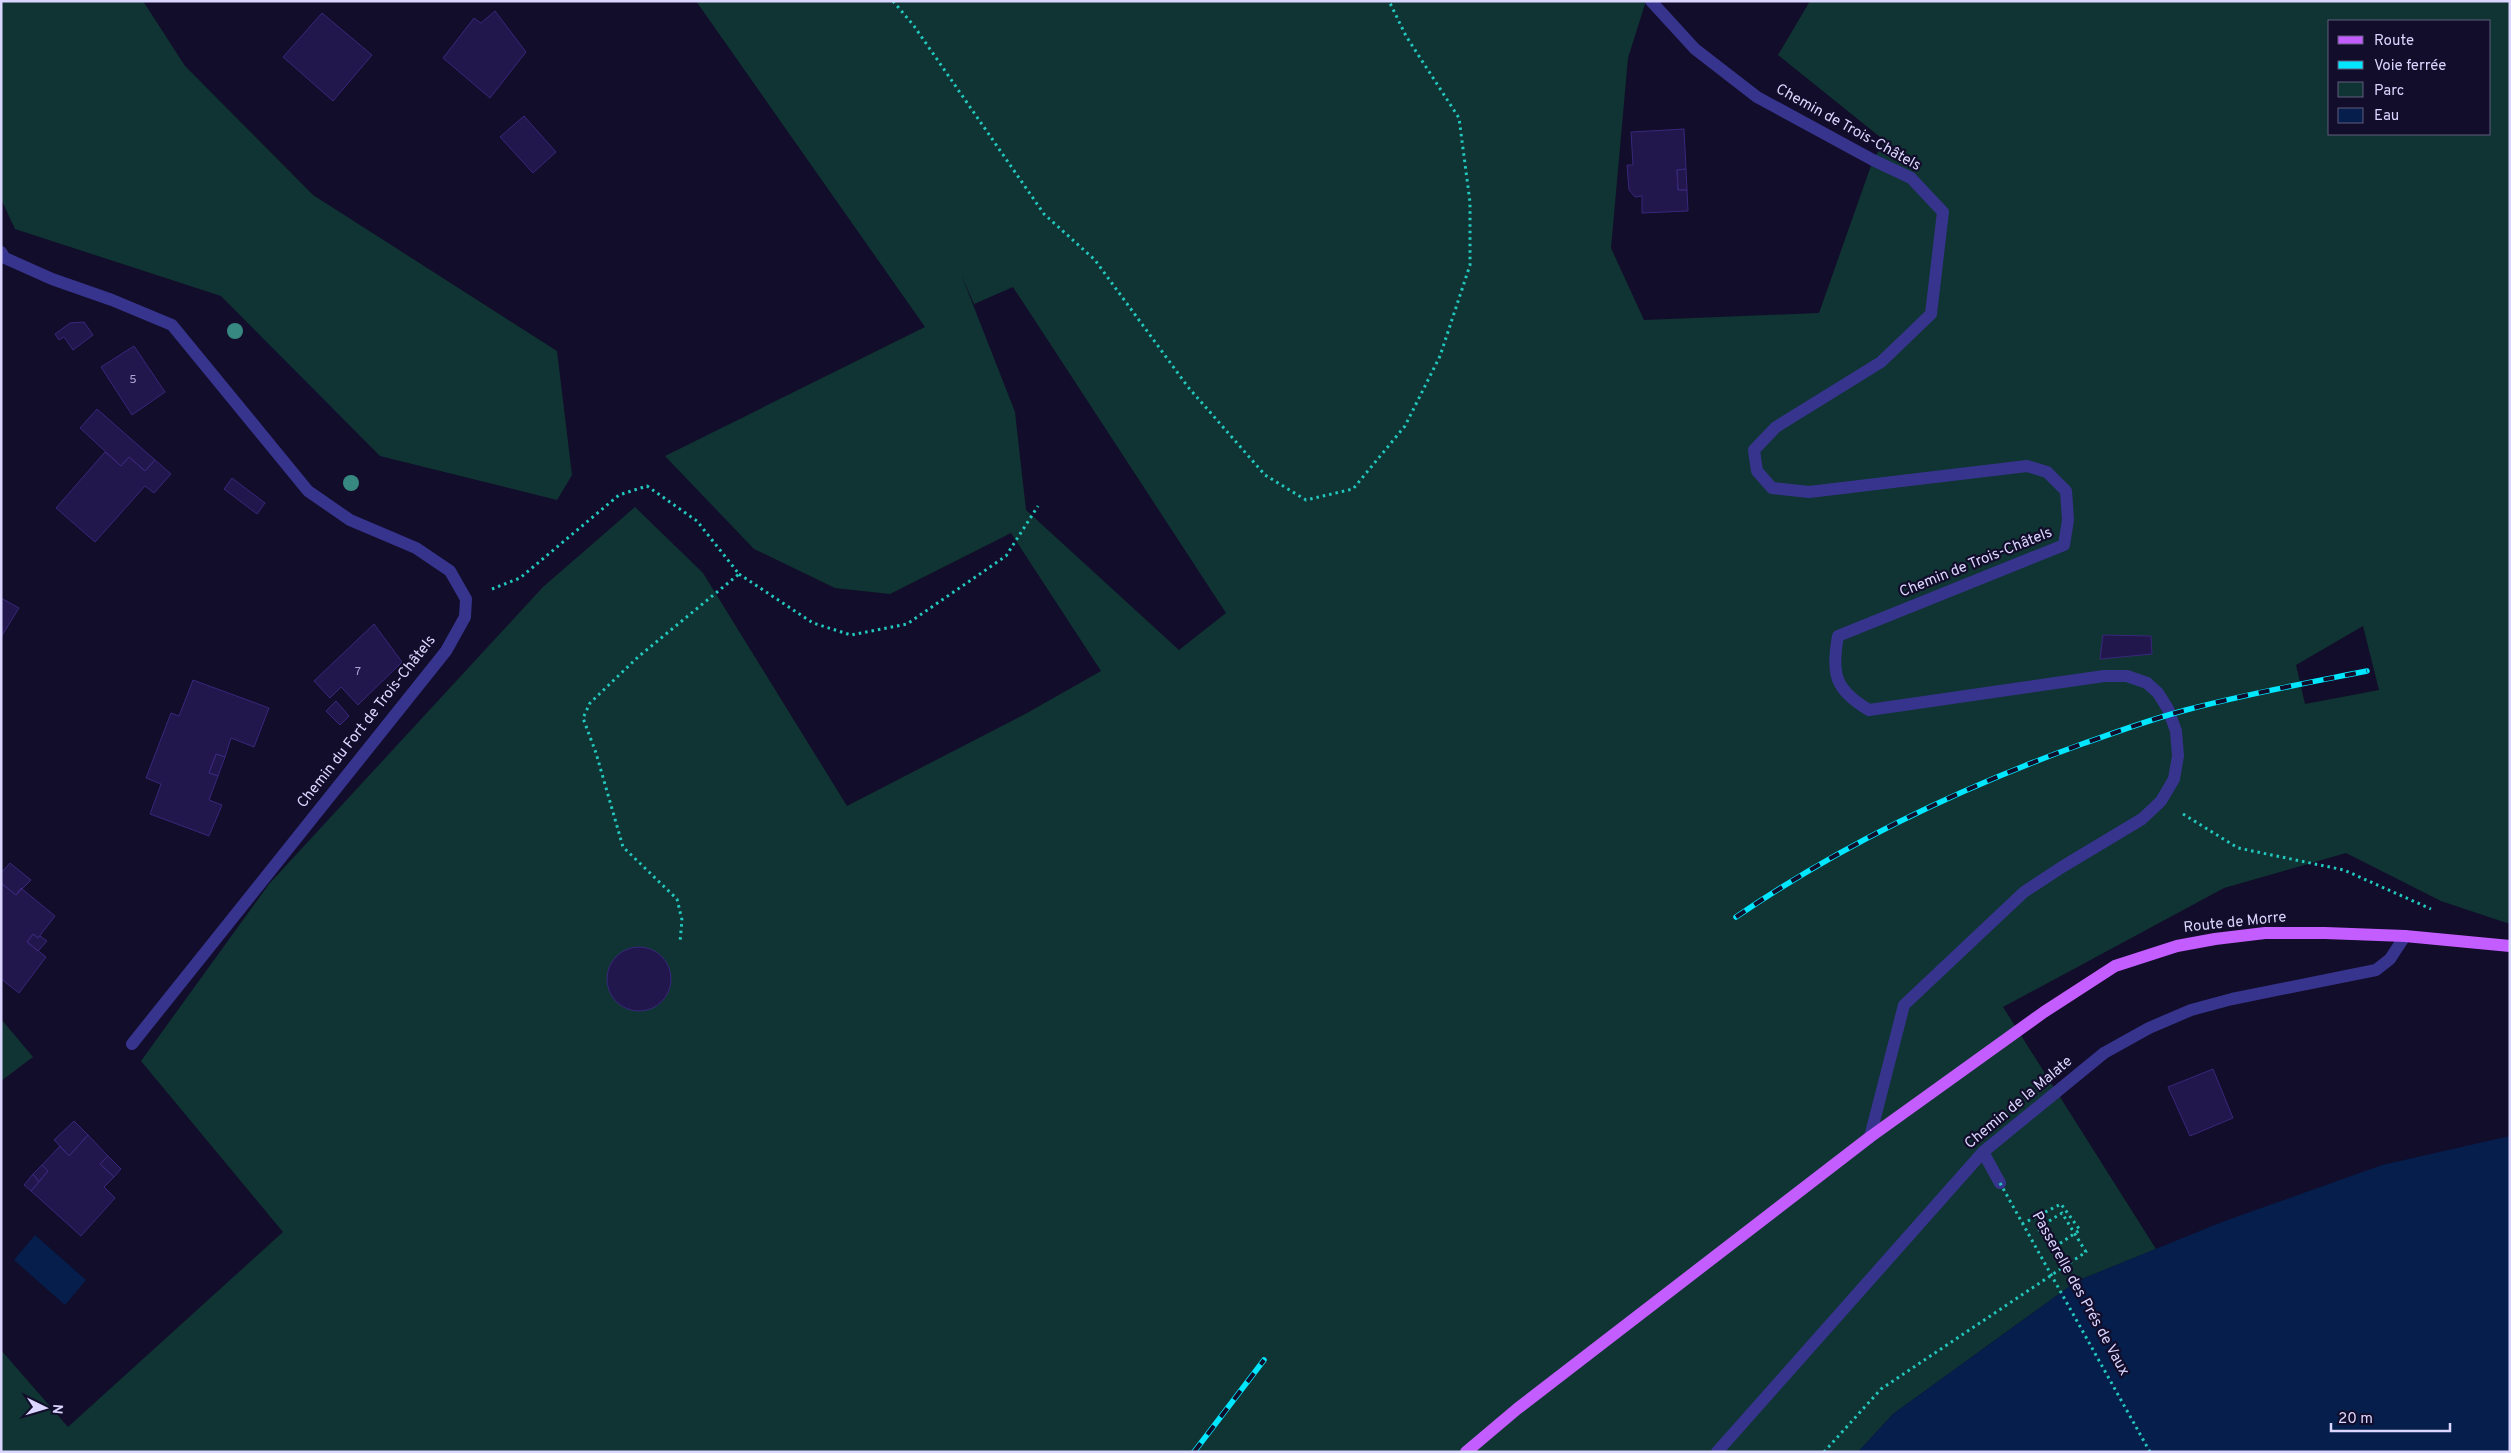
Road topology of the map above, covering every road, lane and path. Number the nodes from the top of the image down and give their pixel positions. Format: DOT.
graph roads {
  1 [pos="893,1"];
  2 [pos="1389,1"];
  3 [pos="1651,1"];
  4 [pos="1,252"];
  5 [pos="1038,506"];
  6 [pos="739,574"];
  7 [pos="466,599"];
  8 [pos="2161,801"];
  9 [pos="2426,906"];
  10 [pos="2405,936"];
  11 [pos="680,942"];
  12 [pos="2510,946"];
  13 [pos="132,1044"];
  14 [pos="1870,1137"];
  15 [pos="1983,1152"];
  16 [pos="2000,1183"];
  17 [pos="2022,1224"];
  18 [pos="1466,1452"];
  19 [pos="1717,1452"];
  20 [pos="1824,1452"];
  21 [pos="2150,1452"];
  1 -- 2 [label="path"];
  3 -- 8 [label="street, Chemin de Trois-Châtels"];
  4 -- 7 [label="street"];
  5 -- 6 [label="path"];
  6 -- 7 [label="path"];
  6 -- 11 [label="path"];
  7 -- 13 [label="street, Chemin du Fort de Trois-Châtels"];
  8 -- 9 [label="path"];
  8 -- 14 [label="street, Chemin de Trois-Châtels"];
  10 -- 12 [label="main road, Route de Morre"];
  10 -- 14 [label="main road, Route de Morre"];
  10 -- 15 [label="street, Chemin de la Malate"];
  14 -- 18 [label="main road, Route de Morre"];
  15 -- 16 [label="street"];
  15 -- 19 [label="street, Chemin de la Malate"];
  16 -- 17 [label="path, Passerelle des Prés de Vaux, bridge"];
  17 -- 20 [label="path, bridge"];
  17 -- 21 [label="path, Passerelle des Prés de Vaux, bridge"];
}
